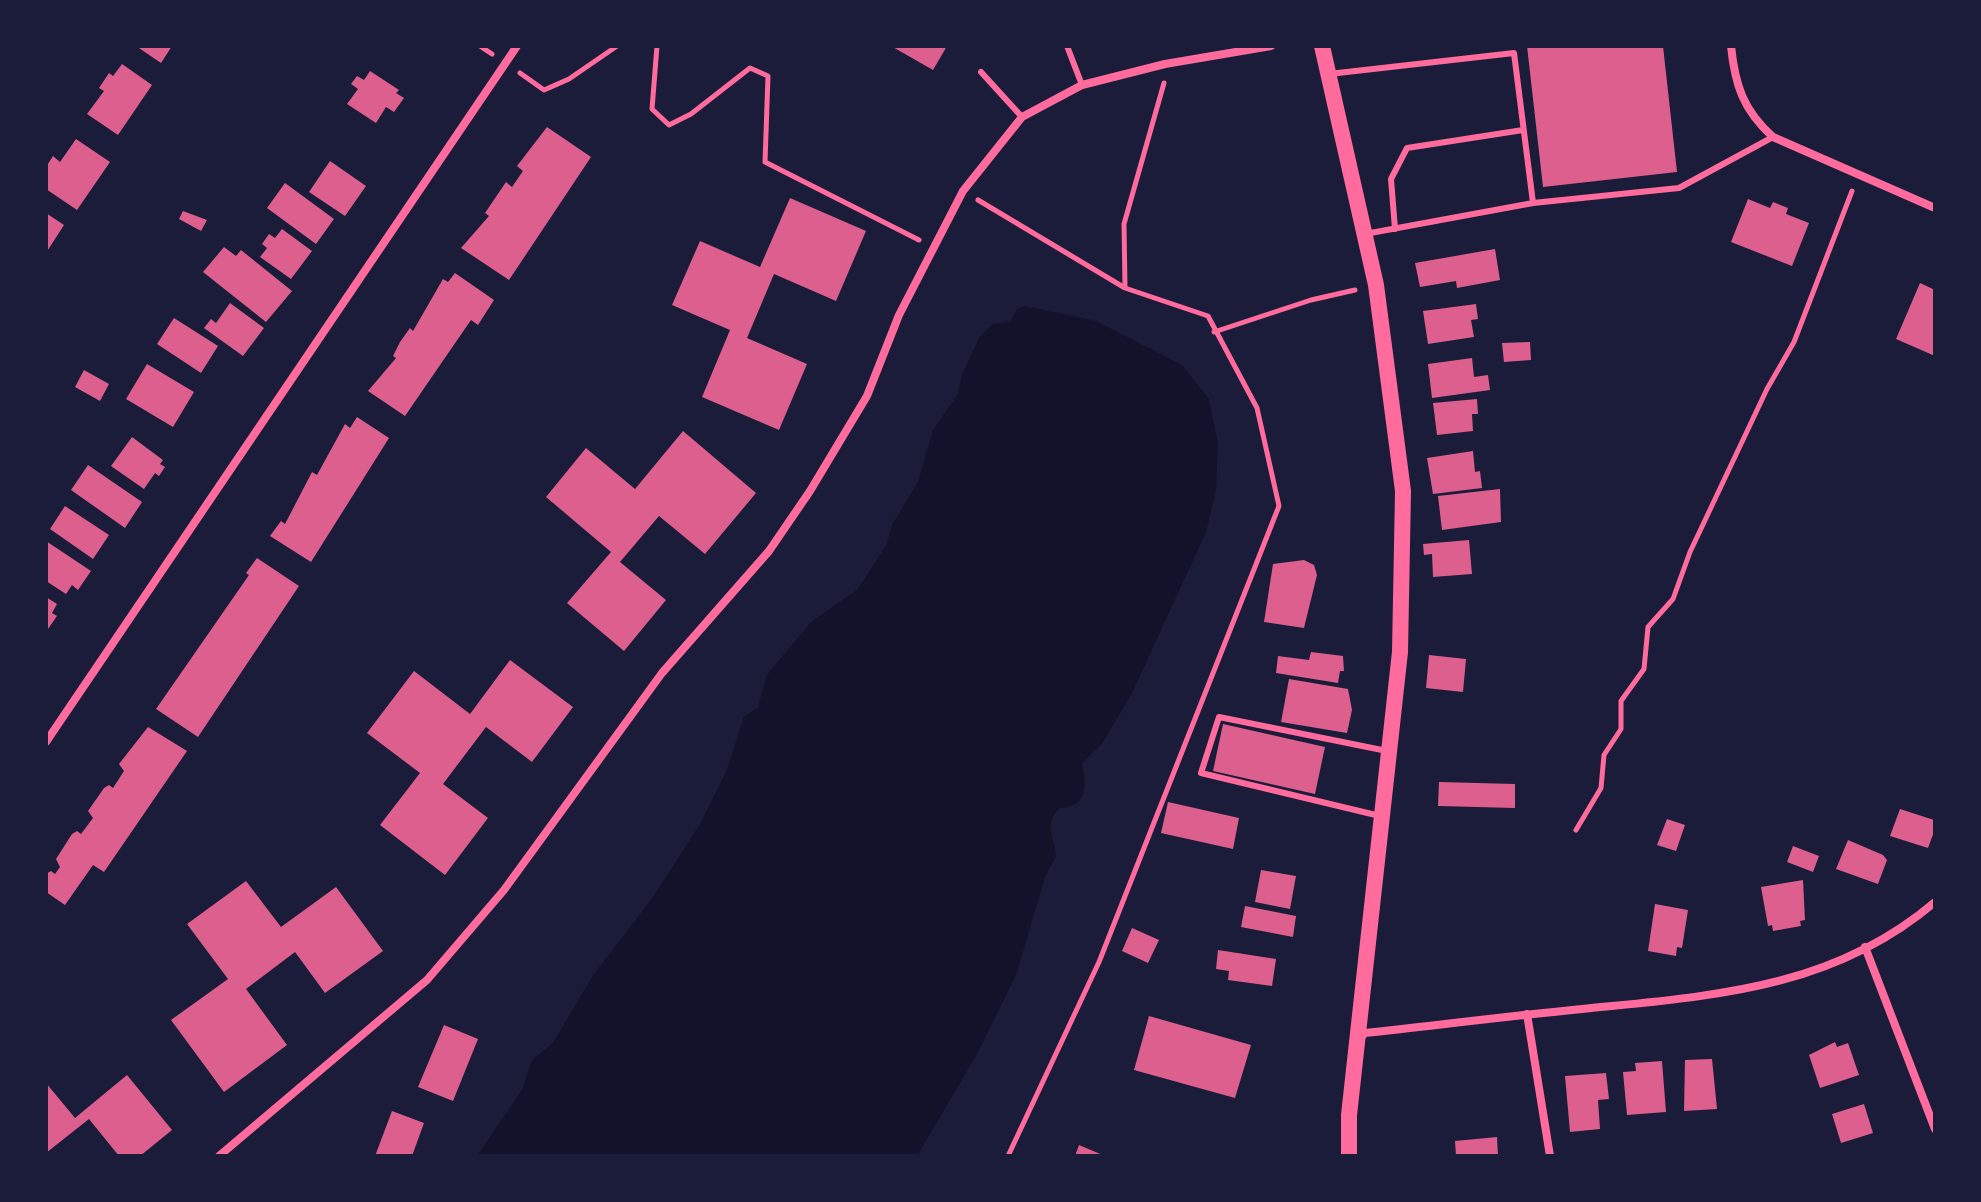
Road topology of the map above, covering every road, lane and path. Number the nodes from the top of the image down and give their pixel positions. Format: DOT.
graph roads {
  1 [pos="480,46"];
  2 [pos="517,46"];
  3 [pos="617,46"];
  4 [pos="657,46"];
  5 [pos="1067,46"];
  6 [pos="1271,46"];
  7 [pos="1322,46"];
  8 [pos="1731,46"];
  9 [pos="1222,50"];
  10 [pos="1514,50"];
  11 [pos="506,63"];
  12 [pos="1165,64"];
  13 [pos="981,72"];
  14 [pos="1329,74"];
  15 [pos="1082,85"];
  16 [pos="1022,117"];
  17 [pos="1523,130"];
  18 [pos="1773,137"];
  19 [pos="1858,175"];
  20 [pos="963,191"];
  21 [pos="1533,203"];
  22 [pos="1935,208"];
  23 [pos="1395,229"];
  24 [pos="1364,234"];
  25 [pos="934,247"];
  26 [pos="1376,285"];
  27 [pos="1125,288"];
  28 [pos="1214,332"];
  29 [pos="46,742"];
  30 [pos="1390,751"];
  31 [pos="1383,817"];
  32 [pos="1576,830"];
  33 [pos="1935,902"];
  34 [pos="1865,947"];
  35 [pos="1527,1014"];
  36 [pos="1358,1041"];
  37 [pos="1935,1129"];
  38 [pos="219,1156"];
  39 [pos="1008,1156"];
  40 [pos="1349,1156"];
  41 [pos="1550,1156"];
  1 -- 11 [label="path"];
  2 -- 11 [label="street"];
  3 -- 11 [label="path"];
  4 -- 25 [label="path"];
  5 -- 15 [label="lane"];
  6 -- 9 [label="street"];
  7 -- 14 [label="main road"];
  8 -- 18 [label="street"];
  9 -- 12 [label="street"];
  10 -- 14 [label="lane"];
  10 -- 17 [label="lane"];
  11 -- 29 [label="street"];
  12 -- 15 [label="street"];
  12 -- 27 [label="path"];
  13 -- 16 [label="lane"];
  14 -- 24 [label="main road"];
  15 -- 16 [label="street"];
  16 -- 20 [label="street"];
  17 -- 21 [label="lane"];
  17 -- 23 [label="lane"];
  18 -- 19 [label="street"];
  18 -- 21 [label="lane"];
  19 -- 22 [label="street"];
  19 -- 32 [label="path"];
  20 -- 25 [label="street"];
  20 -- 27 [label="path"];
  21 -- 23 [label="lane"];
  23 -- 24 [label="lane"];
  24 -- 26 [label="main road"];
  25 -- 38 [label="street"];
  26 -- 28 [label="path"];
  26 -- 30 [label="main road"];
  27 -- 28 [label="path"];
  28 -- 39 [label="path"];
  30 -- 31 [label="main road"];
  30 -- 31 [label="lane"];
  31 -- 36 [label="main road"];
  33 -- 34 [label="street"];
  34 -- 35 [label="street"];
  34 -- 37 [label="street"];
  35 -- 36 [label="street"];
  35 -- 41 [label="street"];
  36 -- 40 [label="main road"];
}
